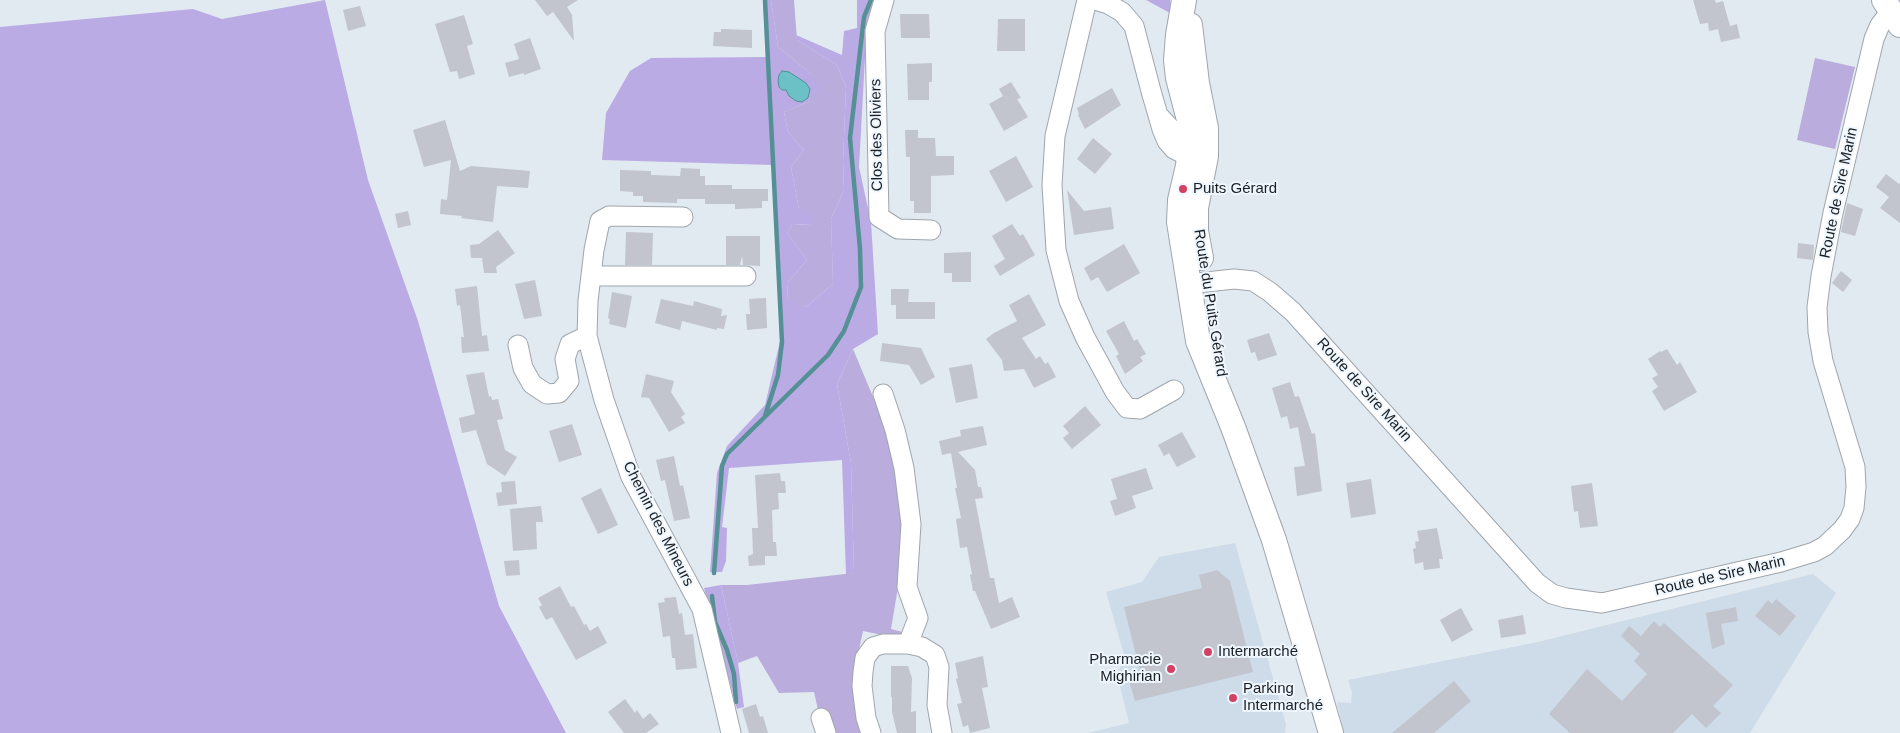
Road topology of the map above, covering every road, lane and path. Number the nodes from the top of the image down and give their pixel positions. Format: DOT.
graph roads {
  1 [pos="884,0"];
  2 [pos="1088,0"];
  3 [pos="1095,0"];
  4 [pos="1184,0"];
  5 [pos="1189,0"];
  6 [pos="1892,12"];
  7 [pos="1195,149"];
  8 [pos="683,217"];
  9 [pos="931,230"];
  10 [pos="591,276"];
  11 [pos="746,276"];
  12 [pos="1196,283"];
  13 [pos="587,336"];
  14 [pos="518,345"];
  15 [pos="1174,390"];
  16 [pos="883,394"];
  17 [pos="908,644"];
  18 [pos="1316,683"];
  19 [pos="731,733"];
  20 [pos="871,733"];
  21 [pos="942,733"];
  22 [pos="1314,733"];
  23 [pos="1331,733"];
  1 -- 9 [label="street, Clos des Oliviers"];
  2 -- 15 [label="street"];
  3 -- 7 [label="street"];
  4 -- 7 [label="main road, Route du Puits Gérard"];
  5 -- 7 [label="main road, Route du Puits Gérard"];
  6 -- 12 [label="street, Route de Sire Marin"];
  7 -- 12 [label="main road, Route du Puits Gérard"];
  8 -- 10 [label="street, Chemin des Mineurs"];
  10 -- 11 [label="street"];
  10 -- 13 [label="street, Chemin des Mineurs"];
  12 -- 18 [label="main road, Route du Puits Gérard"];
  13 -- 14 [label="street"];
  13 -- 19 [label="street, Chemin des Mineurs"];
  16 -- 17 [label="street"];
  17 -- 20 [label="street"];
  17 -- 21 [label="street"];
  18 -- 22 [label="main road, Route du Puits Gérard"];
  18 -- 23 [label="main road, Route du Puits Gérard"];
}
